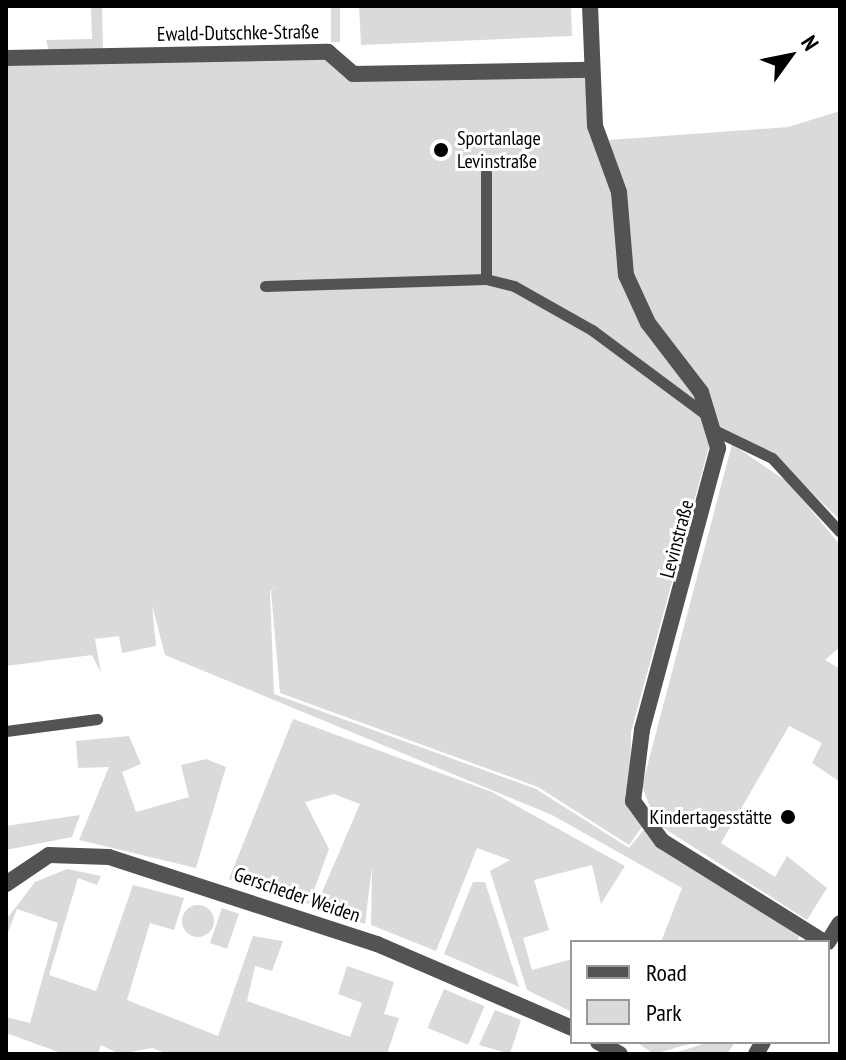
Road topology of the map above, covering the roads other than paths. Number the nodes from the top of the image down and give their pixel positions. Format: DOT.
graph roads {
  1 [pos="590,6"];
  2 [pos="6,58"];
  3 [pos="591,70"];
  4 [pos="486,173"];
  5 [pos="486,279"];
  6 [pos="265,286"];
  7 [pos="713,424"];
  8 [pos="840,532"];
  9 [pos="97,719"];
  10 [pos="6,731"];
  11 [pos="6,884"];
  12 [pos="840,923"];
  13 [pos="823,940"];
  14 [pos="827,940"];
  15 [pos="570,1027"];
  16 [pos="602,1044"];
  17 [pos="620,1054"];
  1 -- 3 [label="street"];
  2 -- 3 [label="street, Ewald-Dutschke-Straße"];
  3 -- 7 [label="street"];
  4 -- 5 [label="lane"];
  5 -- 6 [label="lane"];
  5 -- 7 [label="lane"];
  7 -- 8 [label="lane"];
  7 -- 13 [label="street, Levinstraße"];
  9 -- 10 [label="lane"];
  11 -- 15 [label="street, Gerscheder Weiden"];
  12 -- 14 [label="street, Levinstraße"];
  16 -- 17 [label="street"];
}
